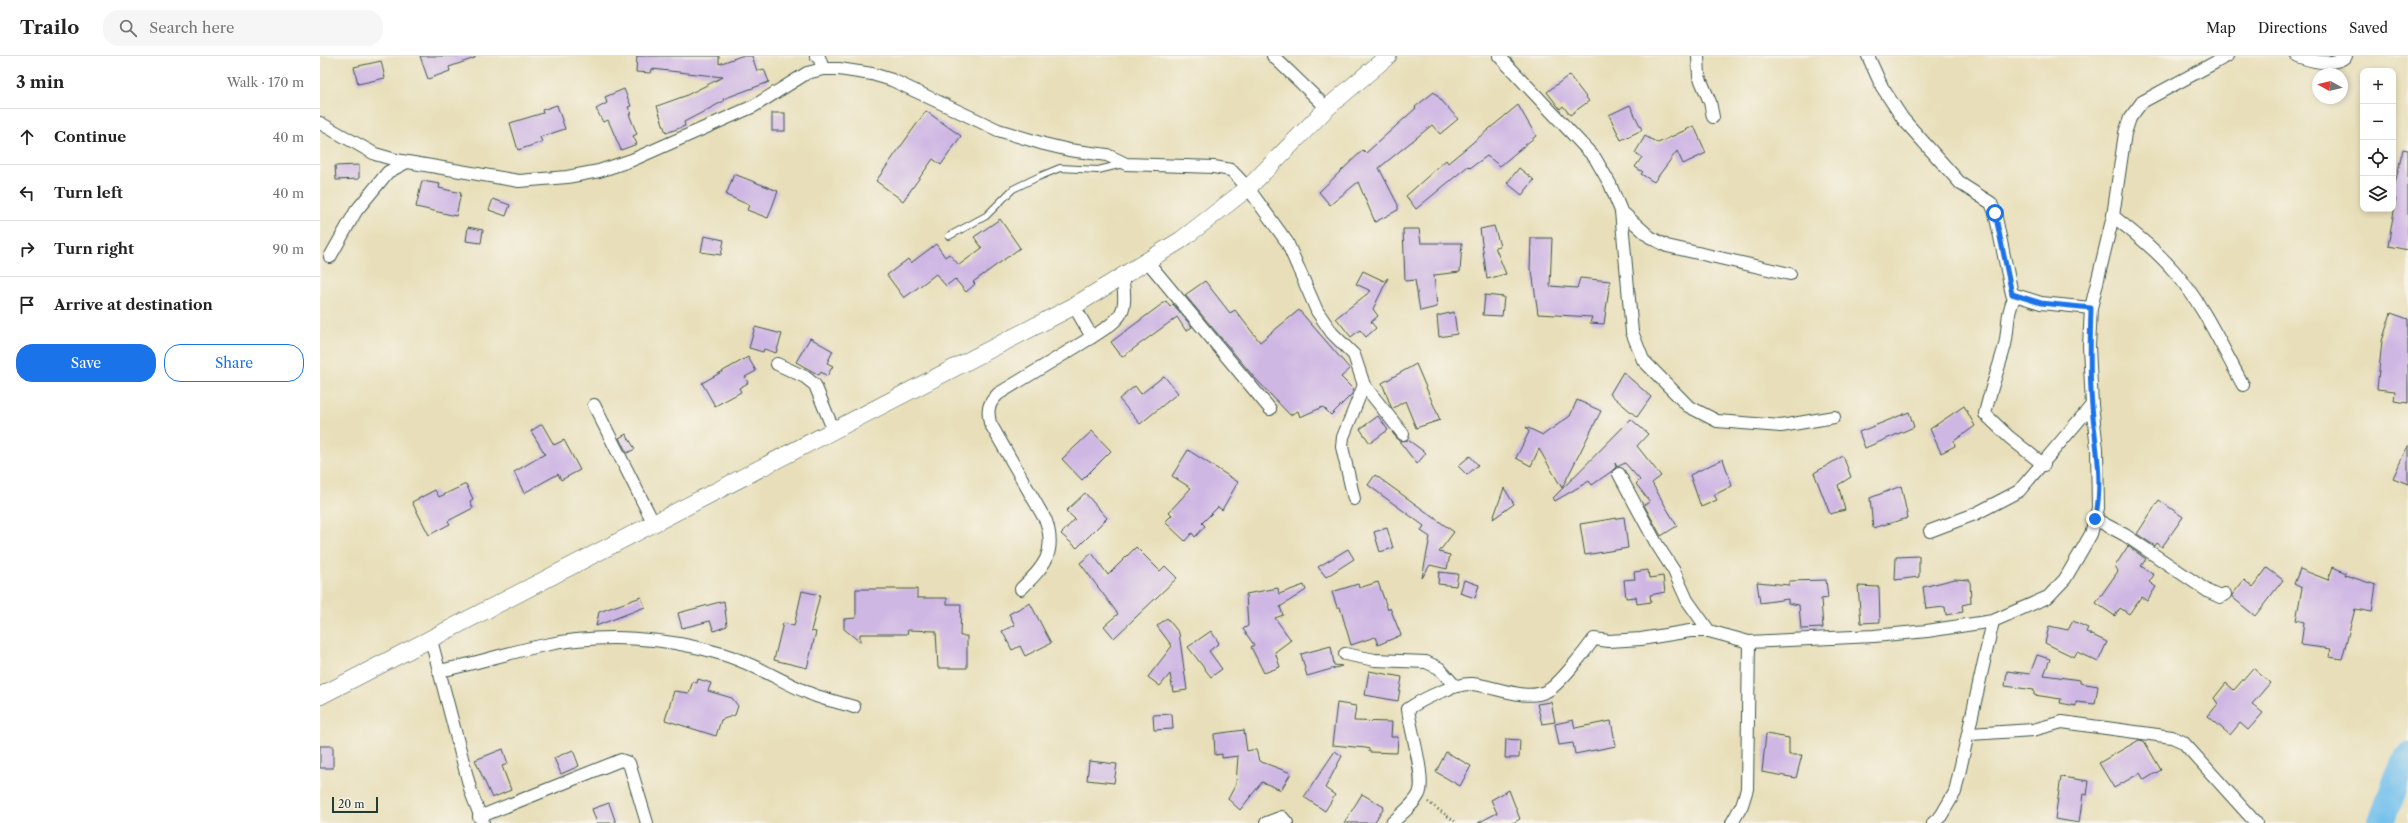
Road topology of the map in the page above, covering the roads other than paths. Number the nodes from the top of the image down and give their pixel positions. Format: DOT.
graph roads {
  1 [pos="816,56"];
  2 [pos="1273,56"];
  3 [pos="1388,56"];
  4 [pos="1499,56"];
  5 [pos="1698,56"];
  6 [pos="1868,56"];
  7 [pos="2226,56"];
  8 [pos="2297,56"];
  9 [pos="2346,56"];
  10 [pos="823,69"];
  11 [pos="1327,108"];
  12 [pos="1713,117"];
  13 [pos="320,123"];
  14 [pos="407,162"];
  15 [pos="1126,164"];
  16 [pos="1248,188"];
  17 [pos="1621,211"];
  18 [pos="2113,216"];
  19 [pos="949,236"];
  20 [pos="330,257"];
  21 [pos="1147,261"];
  22 [pos="1790,274"];
  23 [pos="1122,276"];
  24 [pos="2016,296"];
  25 [pos="1074,306"];
  26 [pos="2091,308"];
  27 [pos="1092,337"];
  28 [pos="777,364"];
  29 [pos="1364,385"];
  30 [pos="2243,385"];
  31 [pos="594,405"];
  32 [pos="2092,405"];
  33 [pos="1270,409"];
  34 [pos="1834,417"];
  35 [pos="833,429"];
  36 [pos="1403,434"];
  37 [pos="2044,464"];
  38 [pos="1618,474"];
  39 [pos="1354,499"];
  40 [pos="2095,519"];
  41 [pos="654,524"];
  42 [pos="1930,531"];
  43 [pos="1021,589"];
  44 [pos="2225,594"];
  45 [pos="1993,621"];
  46 [pos="1709,631"];
  47 [pos="431,640"];
  48 [pos="1749,642"];
  49 [pos="1345,654"];
  50 [pos="439,671"];
  51 [pos="1454,685"];
  52 [pos="320,696"];
  53 [pos="854,707"];
  54 [pos="1970,734"];
  55 [pos="481,820"];
  56 [pos="647,823"];
  57 [pos="1266,823"];
  58 [pos="1287,823"];
  59 [pos="1392,823"];
  60 [pos="1732,823"];
  61 [pos="1933,823"];
  62 [pos="2256,823"];
  1 -- 10 [label="street"];
  2 -- 11 [label="street"];
  3 -- 11 [label="main road"];
  4 -- 17 [label="street"];
  5 -- 12 [label="street"];
  6 -- 24 [label="street"];
  7 -- 18 [label="street"];
  8 -- 9 [label="street"];
  10 -- 14 [label="street"];
  10 -- 15 [label="street"];
  11 -- 16 [label="main road"];
  13 -- 14 [label="street"];
  14 -- 20 [label="street"];
  15 -- 16 [label="street"];
  15 -- 19 [label="lane"];
  16 -- 21 [label="main road"];
  16 -- 29 [label="street"];
  17 -- 22 [label="street"];
  17 -- 34 [label="street"];
  18 -- 26 [label="street"];
  18 -- 30 [label="street"];
  21 -- 23 [label="main road"];
  21 -- 33 [label="street"];
  23 -- 25 [label="main road"];
  23 -- 27 [label="street"];
  24 -- 26 [label="street"];
  24 -- 37 [label="street"];
  25 -- 27 [label="street"];
  25 -- 35 [label="main road"];
  26 -- 32 [label="street"];
  27 -- 43 [label="street"];
  28 -- 35 [label="street"];
  29 -- 36 [label="street"];
  29 -- 39 [label="street"];
  31 -- 41 [label="street"];
  32 -- 37 [label="street"];
  32 -- 40 [label="street"];
  35 -- 41 [label="main road"];
  37 -- 42 [label="street"];
  38 -- 46 [label="street"];
  40 -- 44 [label="street"];
  40 -- 45 [label="street"];
  41 -- 47 [label="main road"];
  45 -- 48 [label="street"];
  45 -- 54 [label="street"];
  46 -- 48 [label="street"];
  46 -- 51 [label="street"];
  47 -- 50 [label="street"];
  47 -- 52 [label="main road"];
  48 -- 60 [label="street"];
  49 -- 51 [label="street"];
  50 -- 53 [label="street"];
  50 -- 55 [label="street"];
  51 -- 59 [label="street"];
  54 -- 61 [label="street"];
  54 -- 62 [label="street"];
  55 -- 56 [label="street"];
  57 -- 58 [label="street"];
}
